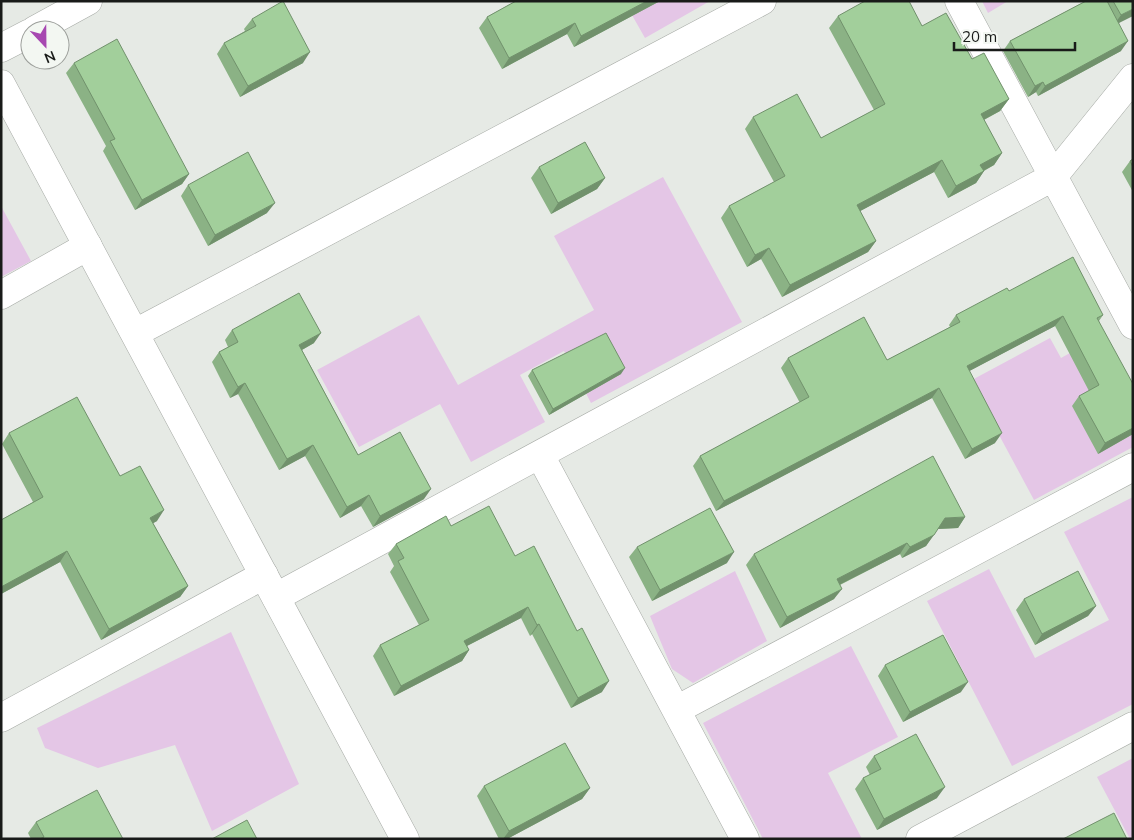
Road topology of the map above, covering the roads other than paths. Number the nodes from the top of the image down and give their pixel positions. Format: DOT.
graph roads {
  1 [pos="88,1"];
  2 [pos="762,1"];
  3 [pos="959,1"];
  4 [pos="53,20"];
  5 [pos="20,38"];
  6 [pos="1,48"];
  7 [pos="1133,78"];
  8 [pos="1,84"];
  9 [pos="1053,177"];
  10 [pos="88,246"];
  11 [pos="1,296"];
  12 [pos="1133,325"];
  13 [pos="135,333"];
  14 [pos="540,455"];
  15 [pos="1133,468"];
  16 [pos="270,586"];
  17 [pos="676,710"];
  18 [pos="1,718"];
  19 [pos="1133,726"];
  20 [pos="405,839"];
  21 [pos="744,839"];
  22 [pos="920,839"];
  1 -- 4 [label="street"];
  2 -- 13 [label="street"];
  3 -- 9 [label="street"];
  5 -- 6 [label="street"];
  7 -- 9 [label="street"];
  8 -- 10 [label="street"];
  9 -- 12 [label="street"];
  9 -- 14 [label="street"];
  10 -- 11 [label="street"];
  10 -- 13 [label="street"];
  13 -- 16 [label="street"];
  14 -- 16 [label="street"];
  14 -- 17 [label="street"];
  15 -- 17 [label="street"];
  16 -- 18 [label="street"];
  16 -- 20 [label="street"];
  17 -- 21 [label="street"];
  19 -- 22 [label="street"];
}
